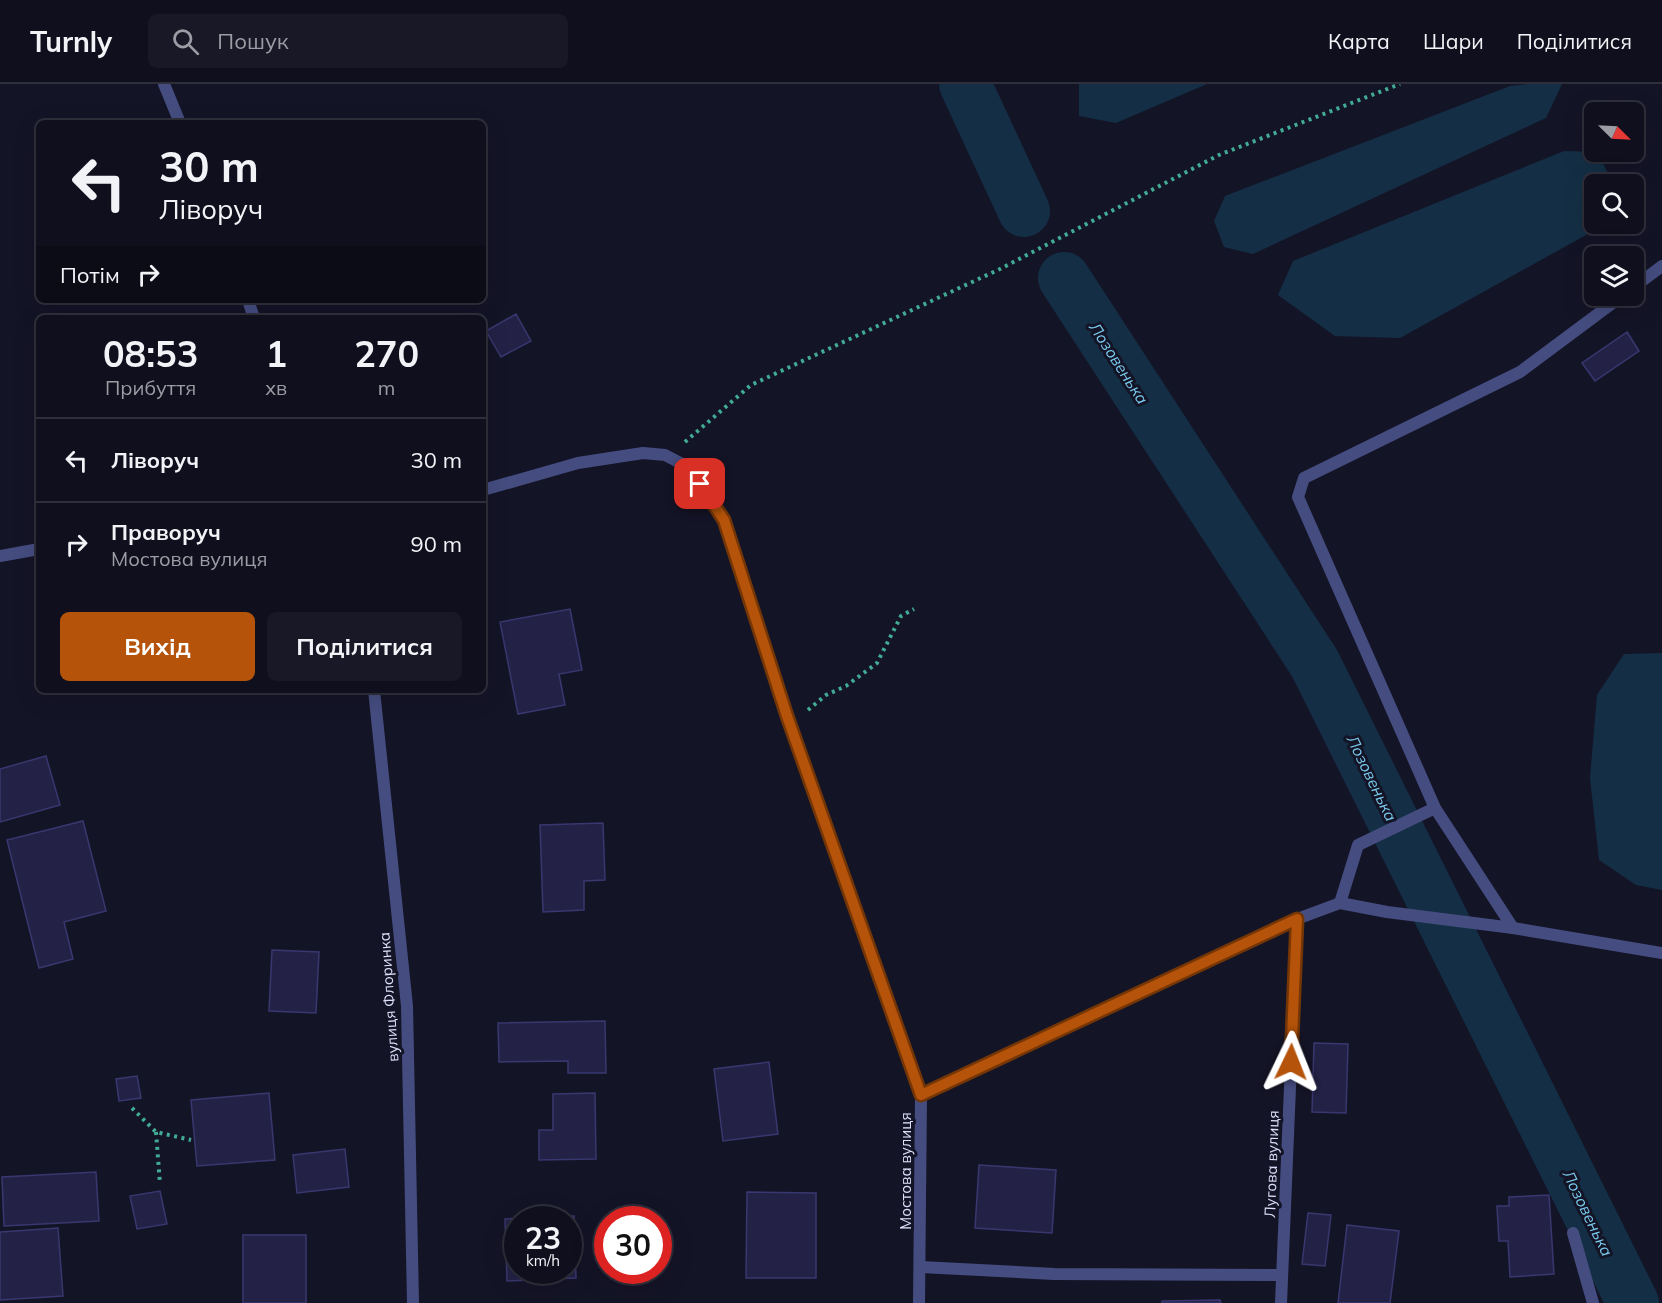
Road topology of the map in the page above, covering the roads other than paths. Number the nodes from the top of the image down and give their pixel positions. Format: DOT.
graph roads {
  1 [pos="164,84"];
  2 [pos="179,120"];
  3 [pos="1662,266"];
  4 [pos="1644,280"];
  5 [pos="1609,306"];
  6 [pos="486,489"];
  7 [pos="36,550"];
  8 [pos="0,556"];
  9 [pos="374,693"];
  10 [pos="1435,808"];
  11 [pos="1340,903"];
  12 [pos="1297,919"];
  13 [pos="1513,928"];
  14 [pos="1662,953"];
  15 [pos="921,1095"];
  16 [pos="1573,1233"];
  17 [pos="921,1268"];
  18 [pos="1282,1275"];
  19 [pos="413,1303"];
  20 [pos="919,1303"];
  21 [pos="1281,1303"];
  22 [pos="1593,1303"];
  1 -- 2 [label="street"];
  3 -- 4 [label="street"];
  5 -- 10 [label="street"];
  6 -- 15 [label="street, Мостова вулиця"];
  7 -- 8 [label="street"];
  9 -- 19 [label="street, вулиця Флоринка"];
  10 -- 11 [label="street"];
  10 -- 13 [label="street"];
  11 -- 12 [label="street"];
  11 -- 13 [label="street"];
  12 -- 15 [label="street"];
  12 -- 18 [label="street, Лугова вулиця"];
  13 -- 14 [label="street"];
  15 -- 17 [label="street, Мостова вулиця"];
  16 -- 22 [label="street"];
  17 -- 18 [label="street"];
  17 -- 20 [label="street, Мостова вулиця"];
  18 -- 21 [label="street, Лугова вулиця"];
}
